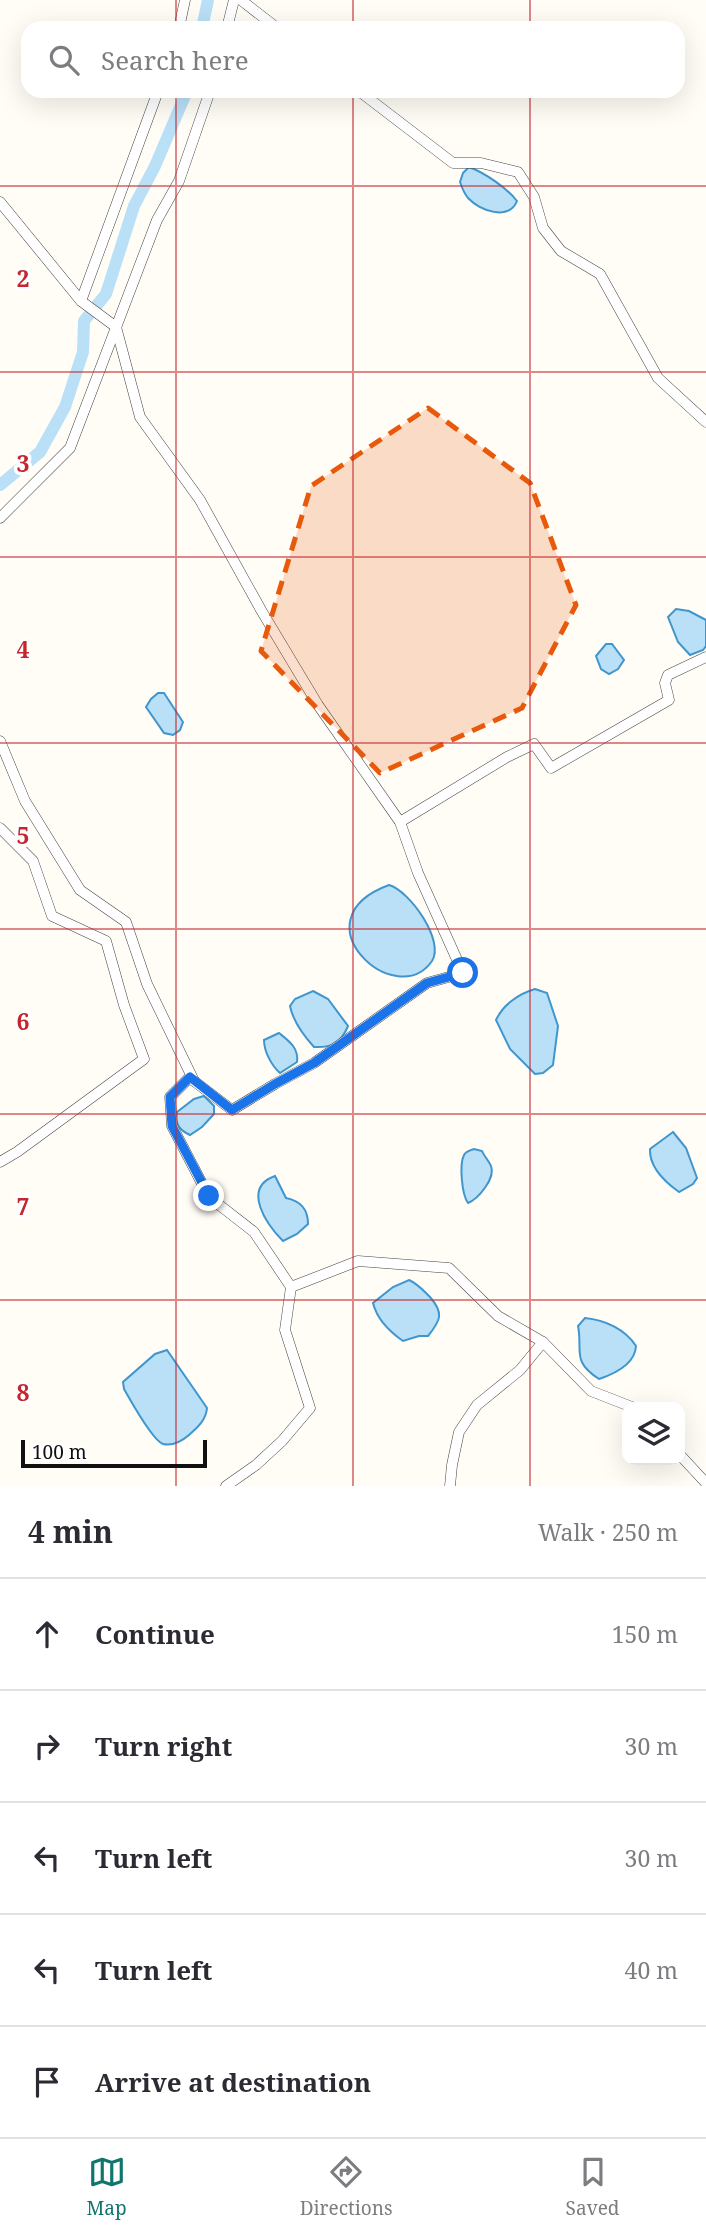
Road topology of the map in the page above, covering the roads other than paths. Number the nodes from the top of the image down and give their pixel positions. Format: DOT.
graph roads {
  1 [pos="185,0"];
  2 [pos="234,0"];
  3 [pos="241,0"];
  4 [pos="180,21"];
  5 [pos="229,21"];
  6 [pos="268,21"];
  7 [pos="156,98"];
  8 [pos="207,98"];
  9 [pos="368,98"];
  10 [pos="0,202"];
  11 [pos="84,303"];
  12 [pos="116,327"];
  13 [pos="706,422"];
  14 [pos="0,518"];
  15 [pos="706,657"];
  16 [pos="0,741"];
  17 [pos="400,822"];
  18 [pos="0,828"];
  19 [pos="194,1081"];
  20 [pos="0,1162"];
  21 [pos="291,1287"];
  22 [pos="543,1342"];
  23 [pos="622,1403"];
  24 [pos="685,1460"];
  25 [pos="704,1478"];
  26 [pos="226,1486"];
  27 [pos="450,1486"];
  1 -- 4 [label="street"];
  2 -- 5 [label="street"];
  3 -- 6 [label="street"];
  7 -- 11 [label="street"];
  8 -- 12 [label="street"];
  9 -- 13 [label="street"];
  10 -- 11 [label="street"];
  11 -- 12 [label="street"];
  12 -- 14 [label="street"];
  12 -- 17 [label="street"];
  15 -- 17 [label="street"];
  16 -- 19 [label="street"];
  17 -- 19 [label="street"];
  18 -- 20 [label="street"];
  19 -- 21 [label="street"];
  21 -- 22 [label="street"];
  21 -- 26 [label="street"];
  22 -- 23 [label="street"];
  22 -- 27 [label="street"];
  24 -- 25 [label="street"];
}
